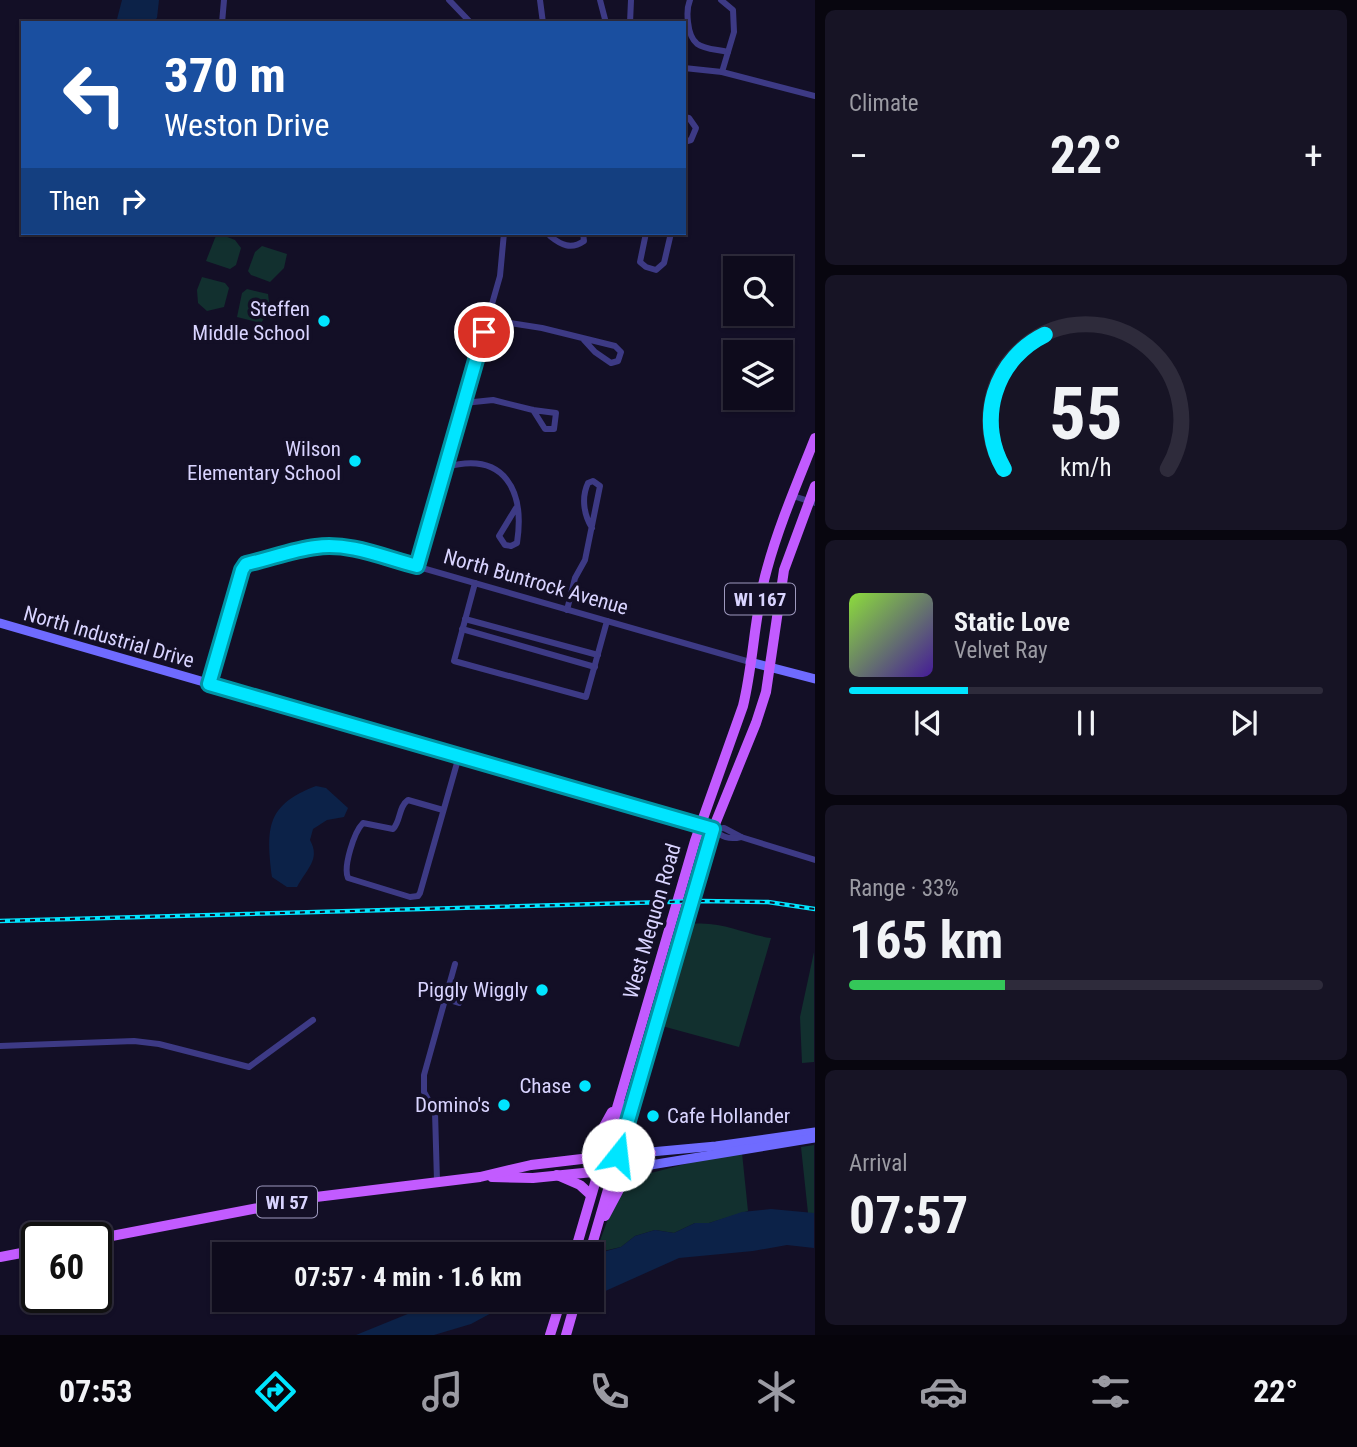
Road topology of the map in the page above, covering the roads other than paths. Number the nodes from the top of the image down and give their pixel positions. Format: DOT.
graph roads {
  1 [pos="224,0"];
  2 [pos="449,0"];
  3 [pos="540,0"];
  4 [pos="600,0"];
  5 [pos="631,0"];
  6 [pos="690,0"];
  7 [pos="721,0"];
  8 [pos="222,21"];
  9 [pos="469,21"];
  10 [pos="542,21"];
  11 [pos="605,21"];
  12 [pos="630,21"];
  13 [pos="728,52"];
  14 [pos="686,68"];
  15 [pos="722,72"];
  16 [pos="814,96"];
  17 [pos="686,117"];
  18 [pos="686,141"];
  19 [pos="505,235"];
  20 [pos="550,235"];
  21 [pos="583,235"];
  22 [pos="646,235"];
  23 [pos="671,235"];
  24 [pos="484,332"];
  25 [pos="584,340"];
  26 [pos="464,403"];
  27 [pos="533,410"];
  28 [pos="814,439"];
  29 [pos="446,467"];
  30 [pos="814,486"];
  31 [pos="793,496"];
  32 [pos="812,502"];
  33 [pos="516,508"];
  34 [pos="592,528"];
  35 [pos="417,566"];
  36 [pos="475,583"];
  37 [pos="566,610"];
  38 [pos="465,619"];
  39 [pos="607,621"];
  40 [pos="0,623"];
  41 [pos="462,629"];
  42 [pos="598,655"];
  43 [pos="750,662"];
  44 [pos="771,666"];
  45 [pos="594,667"];
  46 [pos="814,679"];
  47 [pos="209,684"];
  48 [pos="458,756"];
  49 [pos="443,810"];
  50 [pos="701,825"];
  51 [pos="713,829"];
  52 [pos="814,860"];
  53 [pos="455,964"];
  54 [pos="652,988"];
  55 [pos="666,992"];
  56 [pos="443,998"];
  57 [pos="459,1003"];
  58 [pos="313,1020"];
  59 [pos="0,1046"];
  60 [pos="621,1097"];
  61 [pos="814,1132"];
  62 [pos="625,1133"];
  63 [pos="814,1138"];
  64 [pos="651,1153"];
  65 [pos="612,1156"];
  66 [pos="586,1159"];
  67 [pos="638,1168"];
  68 [pos="606,1171"];
  69 [pos="557,1175"];
  70 [pos="480,1177"];
  71 [pos="437,1181"];
  72 [pos="591,1195"];
  73 [pos="597,1228"];
  74 [pos="112,1236"];
  75 [pos="578,1242"];
  76 [pos="592,1242"];
  77 [pos="594,1242"];
  78 [pos="21,1253"];
  79 [pos="0,1257"];
  80 [pos="558,1312"];
  81 [pos="573,1312"];
  82 [pos="550,1335"];
  83 [pos="566,1335"];
  1 -- 8 [label="street"];
  2 -- 9 [label="street"];
  3 -- 10 [label="street"];
  4 -- 11 [label="street"];
  5 -- 12 [label="street"];
  6 -- 13 [label="street"];
  7 -- 13 [label="street"];
  13 -- 15 [label="street"];
  14 -- 15 [label="street"];
  15 -- 16 [label="street"];
  17 -- 18 [label="street"];
  19 -- 24 [label="street"];
  20 -- 21 [label="street"];
  22 -- 23 [label="street"];
  24 -- 25 [label="street"];
  24 -- 26 [label="street"];
  25 -- 25 [label="street"];
  26 -- 27 [label="street"];
  26 -- 29 [label="street"];
  28 -- 31 [label="main road, West Mequon Road / WI 167"];
  29 -- 33 [label="street"];
  29 -- 35 [label="street"];
  30 -- 32 [label="main road, West Mequon Road / WI 167"];
  31 -- 32 [label="street"];
  31 -- 43 [label="main road, West Mequon Road / WI 167"];
  32 -- 44 [label="main road, West Mequon Road / WI 167"];
  33 -- 33 [label="street"];
  34 -- 34 [label="street"];
  34 -- 37 [label="street"];
  35 -- 36 [label="street, North Buntrock Avenue"];
  35 -- 47 [label="street, North Buntrock Avenue"];
  36 -- 37 [label="street, North Buntrock Avenue"];
  36 -- 38 [label="street"];
  37 -- 39 [label="street, North Buntrock Avenue"];
  38 -- 41 [label="street"];
  38 -- 42 [label="street"];
  39 -- 42 [label="street"];
  39 -- 43 [label="street, North Buntrock Avenue"];
  40 -- 47 [label="street, North Industrial Drive"];
  41 -- 45 [label="street"];
  41 -- 45 [label="street"];
  42 -- 45 [label="street"];
  43 -- 44 [label="street, North Buntrock Avenue"];
  43 -- 50 [label="main road, West Mequon Road / WI 167"];
  44 -- 46 [label="street, North Buntrock Avenue"];
  44 -- 51 [label="main road, West Mequon Road / WI 167"];
  47 -- 48 [label="street, North Industrial Drive"];
  48 -- 49 [label="street"];
  48 -- 50 [label="street, North Industrial Drive"];
  49 -- 49 [label="street"];
  50 -- 51 [label="street, North Industrial Drive"];
  50 -- 54 [label="main road, West Mequon Road / WI 167"];
  51 -- 52 [label="street"];
  51 -- 55 [label="main road, West Mequon Road / WI 167"];
  53 -- 56 [label="street"];
  54 -- 55 [label="main road"];
  54 -- 60 [label="main road, West Mequon Road / WI 167"];
  55 -- 62 [label="main road, West Mequon Road / WI 167"];
  56 -- 57 [label="street"];
  56 -- 71 [label="street"];
  58 -- 59 [label="street"];
  60 -- 65 [label="main road"];
  60 -- 66 [label="main road"];
  61 -- 64 [label="street"];
  62 -- 64 [label="main road"];
  62 -- 65 [label="main road, West Mequon Road / WI 167"];
  63 -- 67 [label="street"];
  64 -- 65 [label="street"];
  65 -- 66 [label="main road, WI 57"];
  65 -- 68 [label="main road, West Mequon Road"];
  65 -- 68 [label="main road, West Mequon Road / WI 167"];
  66 -- 70 [label="main road, WI 57"];
  67 -- 68 [label="street"];
  67 -- 73 [label="main road"];
  68 -- 69 [label="main road, WI 57"];
  68 -- 72 [label="main road, West Mequon Road"];
  68 -- 73 [label="main road, West Mequon Road"];
  68 -- 76 [label="main road"];
  69 -- 70 [label="main road, WI 57"];
  69 -- 72 [label="main road"];
  70 -- 71 [label="main road, WI 57"];
  71 -- 74 [label="main road, WI 57"];
  72 -- 75 [label="main road, West Mequon Road"];
  73 -- 77 [label="main road, West Mequon Road"];
  78 -- 79 [label="main road"];
  80 -- 82 [label="main road"];
  81 -- 83 [label="main road"];
}
